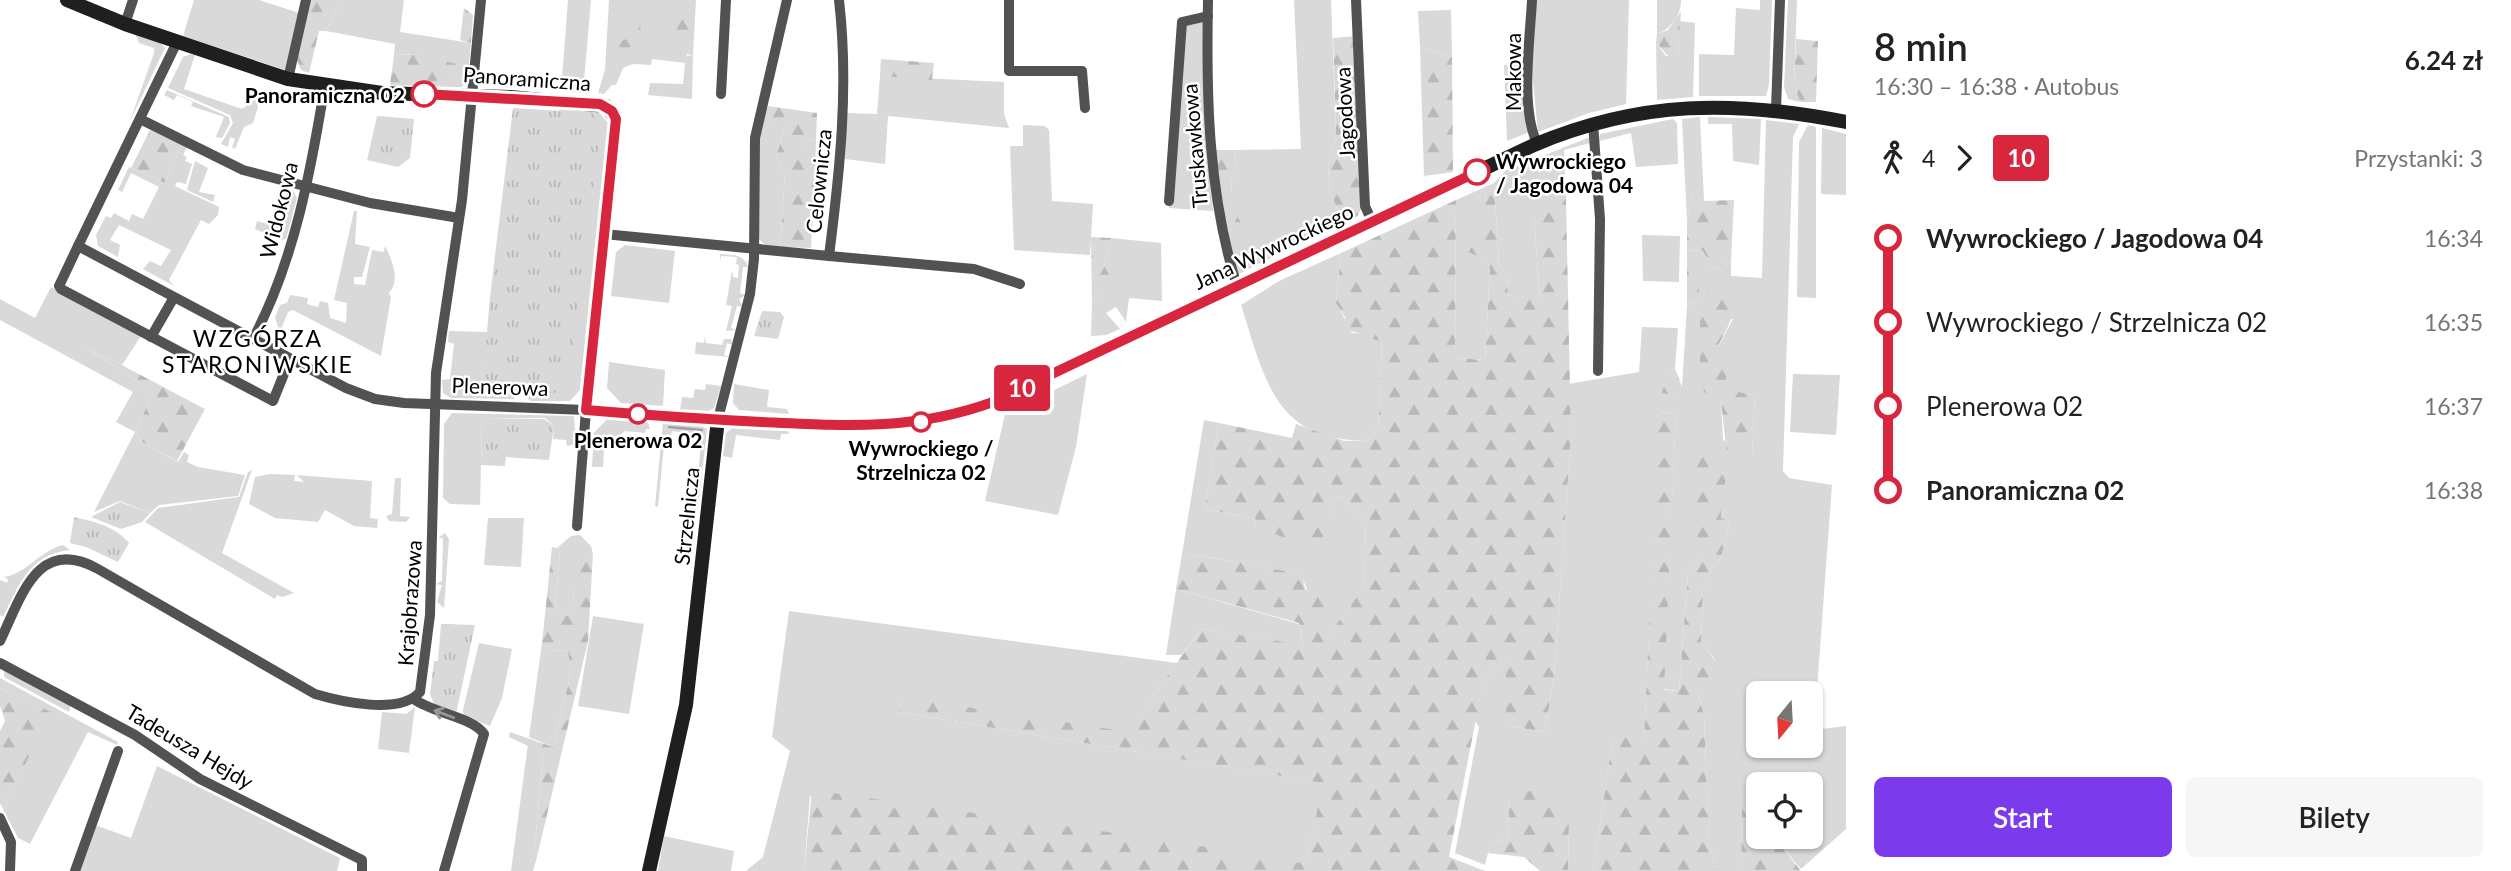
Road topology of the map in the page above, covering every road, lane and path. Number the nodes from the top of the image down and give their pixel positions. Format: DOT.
graph roads {
  1 [pos="67,0"];
  2 [pos="133,0"];
  3 [pos="306,0"];
  4 [pos="481,0"];
  5 [pos="726,0"];
  6 [pos="788,0"];
  7 [pos="839,0"];
  8 [pos="1009,0"];
  9 [pos="1208,0"];
  10 [pos="1356,0"];
  11 [pos="1532,0"];
  12 [pos="1780,0"];
  13 [pos="1208,16"];
  14 [pos="125,24"];
  15 [pos="177,42"];
  16 [pos="288,79"];
  17 [pos="325,85"];
  18 [pos="721,94"];
  19 [pos="472,95"];
  20 [pos="1085,108"];
  21 [pos="1776,109"];
  22 [pos="140,119"];
  23 [pos="1846,122"];
  24 [pos="1593,123"];
  25 [pos="1538,143"];
  26 [pos="304,188"];
  27 [pos="1169,201"];
  28 [pos="459,218"];
  29 [pos="1372,222"];
  30 [pos="604,234"];
  31 [pos="78,246"];
  32 [pos="754,250"];
  33 [pos="829,256"];
  34 [pos="1020,284"];
  35 [pos="1237,286"];
  36 [pos="173,299"];
  37 [pos="151,337"];
  38 [pos="253,339"];
  39 [pos="290,359"];
  40 [pos="1598,371"];
  41 [pos="435,404"];
  42 [pos="586,410"];
  43 [pos="718,419"];
  44 [pos="577,526"];
  45 [pos="0,641"];
  46 [pos="0,663"];
  47 [pos="414,699"];
  48 [pos="118,751"];
  49 [pos="0,817"];
  50 [pos="362,866"];
  51 [pos="10,871"];
  52 [pos="75,871"];
  53 [pos="444,871"];
  54 [pos="649,871"];
  1 -- 14 [label="street, Panoramiczna"];
  2 -- 14 [label="street"];
  3 -- 16 [label="street"];
  4 -- 19 [label="street, Krajobrazowa"];
  5 -- 18 [label="street"];
  6 -- 32 [label="street, Strzelnicza"];
  7 -- 33 [label="street, Celownicza"];
  8 -- 20 [label="street"];
  9 -- 13 [label="street, Truskawkowa"];
  10 -- 29 [label="street, Jagodowa"];
  11 -- 25 [label="street, Makowa"];
  12 -- 21 [label="street"];
  13 -- 27 [label="street"];
  13 -- 35 [label="street, Truskawkowa"];
  14 -- 15 [label="street, Panoramiczna"];
  15 -- 16 [label="street, Panoramiczna"];
  15 -- 22 [label="street"];
  16 -- 17 [label="street, Panoramiczna"];
  17 -- 19 [label="street, Panoramiczna"];
  17 -- 26 [label="street, Widokowa"];
  19 -- 28 [label="street, Krajobrazowa"];
  19 -- 30 [label="street, Panoramiczna"];
  21 -- 23 [label="street, Jana Wywrockiego"];
  21 -- 24 [label="street, Jana Wywrockiego"];
  22 -- 26 [label="street"];
  22 -- 31 [label="street"];
  24 -- 25 [label="street, Jana Wywrockiego"];
  24 -- 40 [label="street"];
  25 -- 29 [label="street, Jana Wywrockiego"];
  26 -- 28 [label="street"];
  26 -- 38 [label="street, Widokowa"];
  28 -- 41 [label="street, Krajobrazowa"];
  29 -- 35 [label="street, Jana Wywrockiego"];
  30 -- 32 [label="street"];
  30 -- 42 [label="street, Panoramiczna"];
  31 -- 36 [label="street, Plenerowa"];
  31 -- 37 [label="street"];
  32 -- 33 [label="street"];
  32 -- 43 [label="street, Strzelnicza"];
  33 -- 34 [label="street, Celownicza"];
  35 -- 43 [label="street, Jana Wywrockiego"];
  36 -- 37 [label="street"];
  36 -- 38 [label="street, Plenerowa"];
  37 -- 39 [label="street"];
  38 -- 39 [label="street, Plenerowa"];
  39 -- 41 [label="street, Plenerowa"];
  41 -- 42 [label="street, Plenerowa"];
  41 -- 47 [label="street, Krajobrazowa"];
  42 -- 43 [label="street, Plenerowa"];
  42 -- 44 [label="street"];
  43 -- 54 [label="street, Strzelnicza"];
  45 -- 47 [label="street"];
  46 -- 50 [label="street, Tadeusza Hejdy"];
  53 -- 47 [label="street, one-way"];
  48 -- 52 [label="street"];
  49 -- 51 [label="street"];
}
